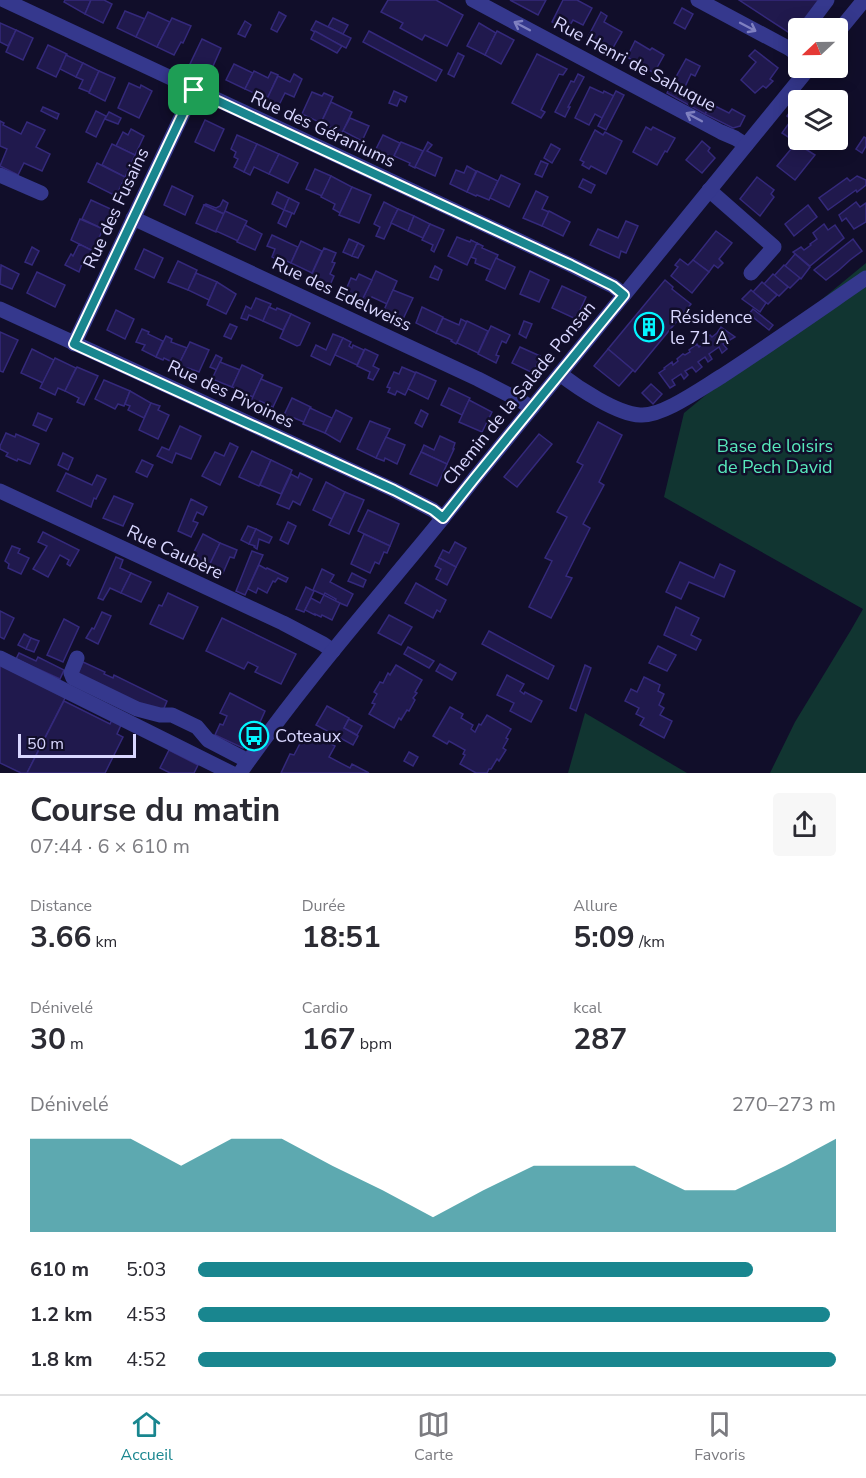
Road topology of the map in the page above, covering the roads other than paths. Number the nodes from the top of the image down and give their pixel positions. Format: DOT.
graph roads {
  1 [pos="4,0"];
  2 [pos="473,0"];
  3 [pos="698,0"];
  4 [pos="827,0"];
  5 [pos="864,0"];
  6 [pos="814,18"];
  7 [pos="848,20"];
  8 [pos="788,44"];
  9 [pos="801,78"];
  10 [pos="194,90"];
  11 [pos="746,145"];
  12 [pos="0,175"];
  13 [pos="709,190"];
  14 [pos="41,193"];
  15 [pos="133,218"];
  16 [pos="751,273"];
  17 [pos="866,278"];
  18 [pos="624,295"];
  19 [pos="0,309"];
  20 [pos="74,344"];
  21 [pos="560,374"];
  22 [pos="532,408"];
  23 [pos="0,491"];
  24 [pos="443,518"];
  25 [pos="333,651"];
  26 [pos="0,658"];
  27 [pos="77,658"];
  28 [pos="244,767"];
  29 [pos="231,773"];
  1 -- 10 [label="street, Rue des Géraniums"];
  11 -- 2 [label="street, Rue Henri de Sahuque, one-way"];
  3 -- 8 [label="street, one-way"];
  4 -- 6 [label="street"];
  5 -- 7 [label="street"];
  9 -- 11 [label="street, Chemin de la Salade Ponsan"];
  10 -- 15 [label="street, Rue des Fusains"];
  10 -- 18 [label="street, Rue des Géraniums"];
  11 -- 13 [label="street, Chemin de la Salade Ponsan"];
  12 -- 14 [label="street"];
  13 -- 16 [label="street"];
  13 -- 18 [label="street, Chemin de la Salade Ponsan"];
  15 -- 20 [label="street, Rue des Fusains"];
  15 -- 22 [label="street, Rue des Edelweiss"];
  17 -- 21 [label="street"];
  18 -- 21 [label="street, Chemin de la Salade Ponsan"];
  19 -- 20 [label="street, Rue des Pivoines"];
  20 -- 24 [label="street, Rue des Pivoines"];
  21 -- 22 [label="street, Chemin de la Salade Ponsan"];
  22 -- 24 [label="street, Chemin de la Salade Ponsan"];
  23 -- 25 [label="street, Rue Caubère"];
  24 -- 25 [label="street, Chemin de la Salade Ponsan"];
  25 -- 28 [label="street, Chemin de la Salade Ponsan"];
  26 -- 29 [label="street"];
  27 -- 28 [label="street"];
}
